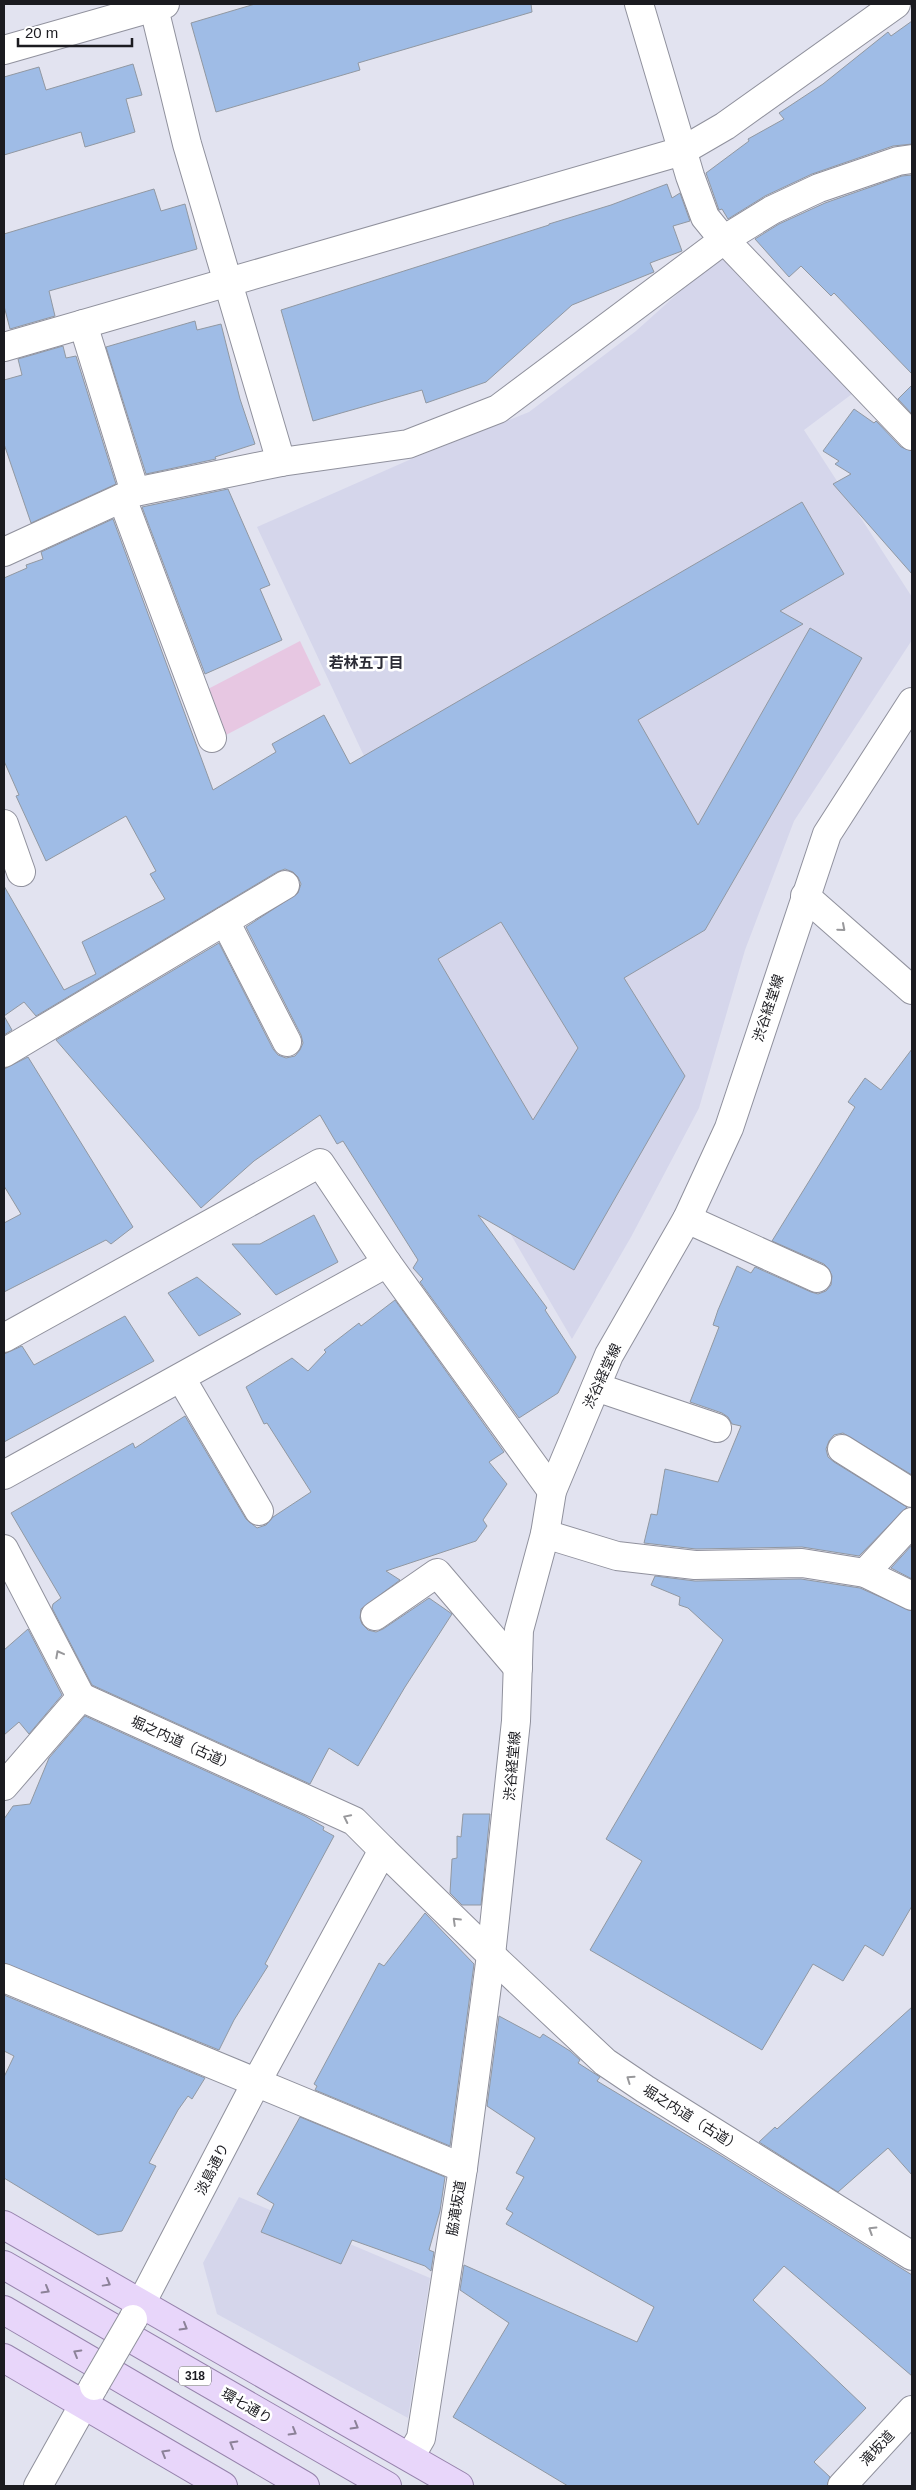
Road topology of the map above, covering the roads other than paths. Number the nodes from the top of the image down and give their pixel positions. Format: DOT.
graph roads {
  1 [pos="639,4"];
  2 [pos="896,4"];
  3 [pos="157,5"];
  4 [pos="4,50"];
  5 [pos="682,151"];
  6 [pos="912,159"];
  7 [pos="726,239"];
  8 [pos="229,283"];
  9 [pos="83,324"];
  10 [pos="4,347"];
  11 [pos="912,436"];
  12 [pos="281,462"];
  13 [pos="128,495"];
  14 [pos="4,552"];
  15 [pos="912,702"];
  16 [pos="212,738"];
  17 [pos="4,827"];
  18 [pos="21,872"];
  19 [pos="285,885"];
  20 [pos="805,896"];
  21 [pos="225,921"];
  22 [pos="912,990"];
  23 [pos="287,1042"];
  24 [pos="4,1053"];
  25 [pos="688,1219"];
  26 [pos="387,1264"];
  27 [pos="817,1278"];
  28 [pos="4,1338"];
  29 [pos="181,1378"];
  30 [pos="596,1387"];
  31 [pos="717,1428"];
  32 [pos="842,1449"];
  33 [pos="4,1475"];
  34 [pos="552,1491"];
  35 [pos="912,1493"];
  36 [pos="259,1511"];
  37 [pos="912,1522"];
  38 [pos="545,1534"];
  39 [pos="4,1549"];
  40 [pos="865,1573"];
  41 [pos="912,1596"];
  42 [pos="375,1616"];
  43 [pos="518,1668"];
  44 [pos="81,1697"];
  45 [pos="4,1786"];
  46 [pos="383,1850"];
  47 [pos="492,1955"];
  48 [pos="4,1978"];
  49 [pos="256,2083"];
  50 [pos="463,2168"];
  51 [pos="4,2224"];
  52 [pos="912,2256"];
  53 [pos="4,2265"];
  54 [pos="4,2310"];
  55 [pos="137,2311"];
  56 [pos="4,2358"];
  57 [pos="89,2396"];
  58 [pos="912,2410"];
  59 [pos="410,2458"];
  60 [pos="38,2486"];
  61 [pos="222,2486"];
  62 [pos="305,2486"];
  63 [pos="387,2486"];
  64 [pos="459,2486"];
  65 [pos="842,2486"];
  1 -- 5 [label="street"];
  2 -- 5 [label="street"];
  3 -- 4 [label="street"];
  3 -- 8 [label="street"];
  5 -- 7 [label="street"];
  5 -- 8 [label="street"];
  6 -- 7 [label="street"];
  7 -- 11 [label="street"];
  7 -- 12 [label="street"];
  8 -- 9 [label="street"];
  8 -- 12 [label="street"];
  9 -- 10 [label="street"];
  9 -- 13 [label="street"];
  12 -- 13 [label="street"];
  13 -- 14 [label="street"];
  13 -- 16 [label="street"];
  15 -- 20 [label="street, 渋谷経堂線"];
  17 -- 18 [label="street"];
  19 -- 21 [label="street"];
  20 -- 22 [label="street, one-way"];
  20 -- 25 [label="street, 渋谷経堂線"];
  21 -- 23 [label="street"];
  21 -- 24 [label="street"];
  25 -- 27 [label="street"];
  25 -- 30 [label="street, 渋谷経堂線"];
  26 -- 28 [label="street"];
  26 -- 29 [label="street"];
  26 -- 34 [label="street"];
  29 -- 33 [label="street"];
  29 -- 36 [label="street"];
  30 -- 31 [label="street"];
  30 -- 34 [label="street, 渋谷経堂線"];
  32 -- 35 [label="street"];
  34 -- 38 [label="street, 渋谷経堂線"];
  37 -- 40 [label="street"];
  38 -- 40 [label="street"];
  38 -- 43 [label="street, 渋谷経堂線"];
  44 -- 39 [label="street, one-way"];
  40 -- 41 [label="street"];
  42 -- 43 [label="street"];
  43 -- 47 [label="street, 渋谷経堂線"];
  44 -- 45 [label="street"];
  46 -- 44 [label="street, 堀之内道（古道）, one-way"];
  47 -- 46 [label="street, one-way"];
  46 -- 49 [label="street, 淡島通り"];
  47 -- 50 [label="street, 脇滝坂道"];
  52 -- 47 [label="street, 堀之内道（古道）, one-way"];
  48 -- 49 [label="street"];
  49 -- 50 [label="street"];
  49 -- 55 [label="street, 淡島通り"];
  50 -- 59 [label="street, 脇滝坂道"];
  51 -- 55 [label="main road, one-way"];
  53 -- 63 [label="main road, 環七通り / 318, one-way"];
  62 -- 54 [label="main road, one-way"];
  55 -- 57 [label="street, 淡島通り, bridge"];
  55 -- 59 [label="main road, one-way"];
  56 -- 57 [label="main road"];
  57 -- 60 [label="street, 淡島通り"];
  61 -- 57 [label="main road, one-way"];
  58 -- 65 [label="street, 滝坂道"];
  59 -- 64 [label="main road"];
}
